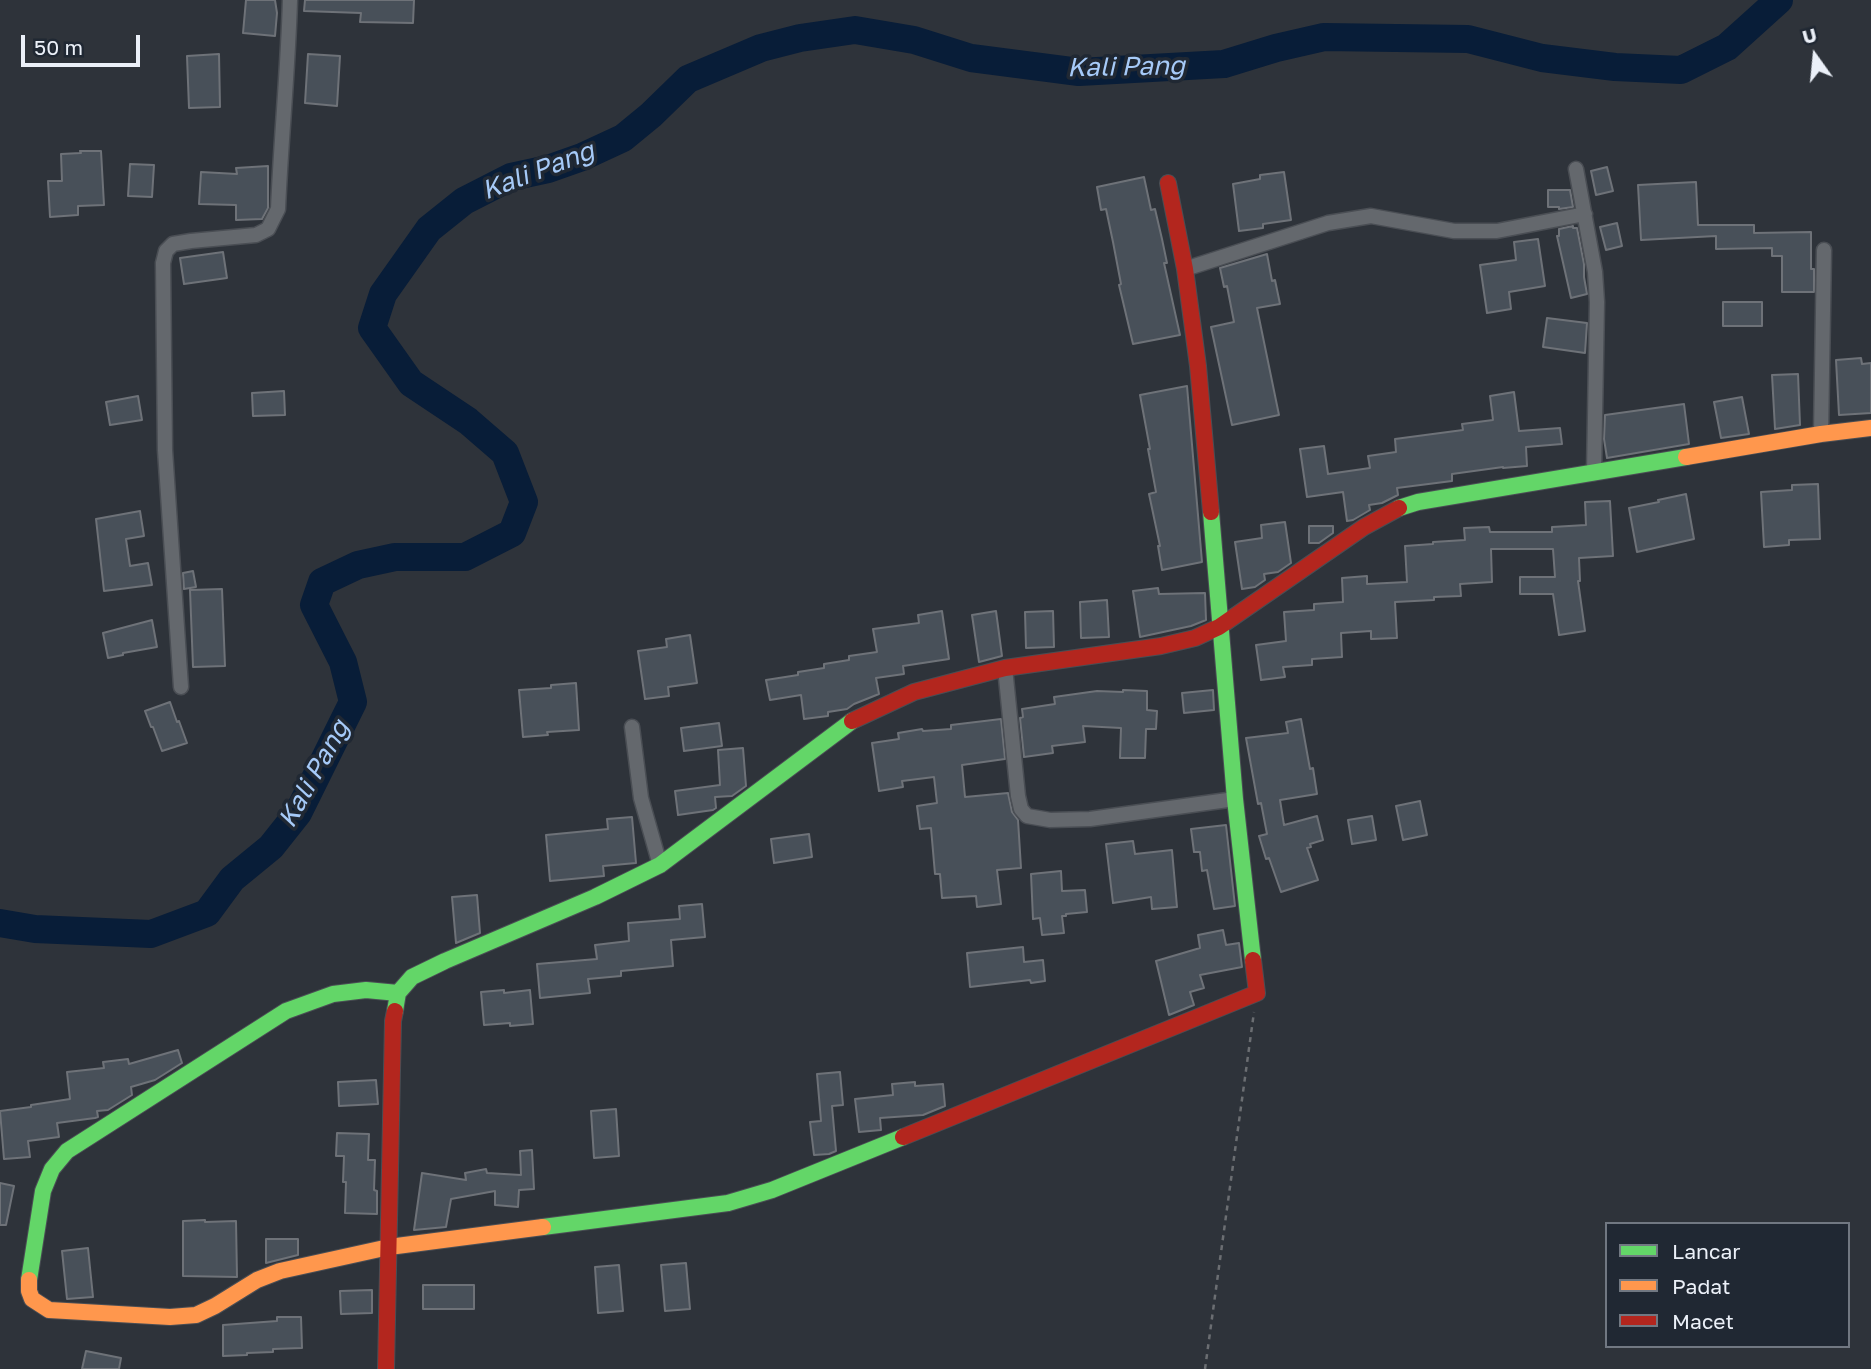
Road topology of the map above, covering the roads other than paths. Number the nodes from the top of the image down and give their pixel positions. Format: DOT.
graph roads {
  1 [pos="290,0"];
  2 [pos="1576,169"];
  3 [pos="1168,183"];
  4 [pos="1585,214"];
  5 [pos="1824,250"];
  6 [pos="1185,269"];
  7 [pos="1871,428"];
  8 [pos="1821,434"];
  9 [pos="1594,474"];
  10 [pos="1219,627"];
  11 [pos="1004,668"];
  12 [pos="181,687"];
  13 [pos="632,727"];
  14 [pos="1235,799"];
  15 [pos="660,865"];
  16 [pos="398,993"];
  17 [pos="389,1247"];
  18 [pos="386,1369"];
  1 -- 12 [label="street"];
  2 -- 4 [label="street"];
  3 -- 6 [label="street"];
  4 -- 6 [label="street"];
  4 -- 9 [label="street"];
  5 -- 8 [label="street"];
  6 -- 10 [label="street"];
  7 -- 8 [label="street"];
  8 -- 9 [label="street"];
  9 -- 10 [label="street"];
  10 -- 11 [label="street"];
  10 -- 14 [label="street"];
  11 -- 14 [label="street"];
  11 -- 15 [label="street"];
  13 -- 15 [label="street"];
  14 -- 17 [label="street"];
  15 -- 16 [label="street"];
  16 -- 17 [label="street"];
  16 -- 17 [label="street"];
  17 -- 18 [label="street"];
}
